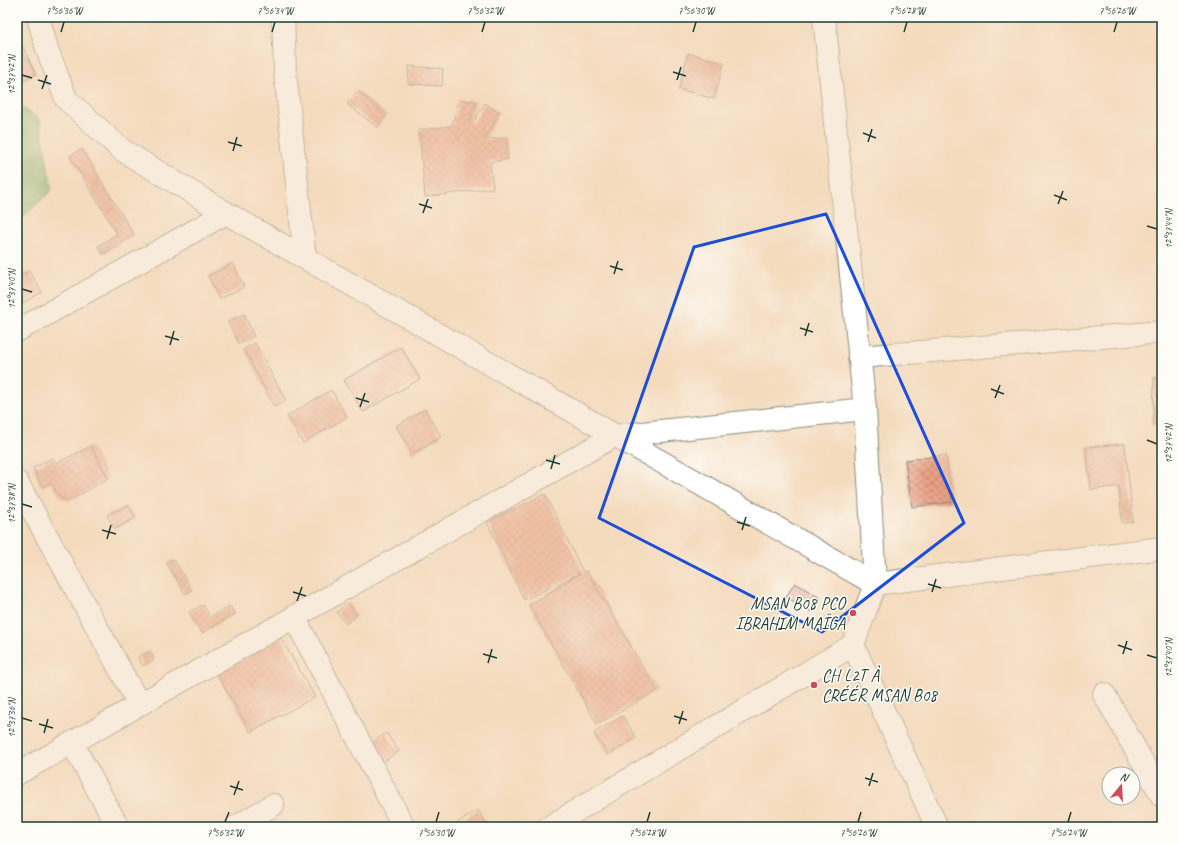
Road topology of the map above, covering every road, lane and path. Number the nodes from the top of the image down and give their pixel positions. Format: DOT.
graph roads {
  1 [pos="38,17"];
  2 [pos="283,17"];
  3 [pos="824,17"];
  4 [pos="226,213"];
  5 [pos="305,258"];
  6 [pos="17,331"];
  7 [pos="1162,332"];
  8 [pos="859,357"];
  9 [pos="865,408"];
  10 [pos="614,436"];
  11 [pos="17,482"];
  12 [pos="1162,548"];
  13 [pos="875,584"];
  14 [pos="294,617"];
  15 [pos="853,645"];
  16 [pos="1104,694"];
  17 [pos="139,704"];
  18 [pos="72,743"];
  19 [pos="17,774"];
  20 [pos="1162,796"];
  21 [pos="273,805"];
  22 [pos="118,827"];
  23 [pos="236,827"];
  24 [pos="404,827"];
  25 [pos="550,827"];
  26 [pos="936,827"];
  1 -- 4 [label="street"];
  2 -- 5 [label="street"];
  3 -- 8 [label="street"];
  4 -- 5 [label="street"];
  4 -- 6 [label="street"];
  5 -- 10 [label="street"];
  7 -- 8 [label="street"];
  8 -- 9 [label="street"];
  9 -- 10 [label="street"];
  9 -- 13 [label="street"];
  10 -- 13 [label="street"];
  10 -- 14 [label="street"];
  11 -- 17 [label="street"];
  12 -- 13 [label="street"];
  13 -- 15 [label="street"];
  14 -- 17 [label="street"];
  14 -- 24 [label="street"];
  15 -- 25 [label="street"];
  15 -- 26 [label="street"];
  16 -- 20 [label="street"];
  17 -- 18 [label="street"];
  18 -- 19 [label="street"];
  18 -- 22 [label="street"];
  21 -- 23 [label="street"];
}
